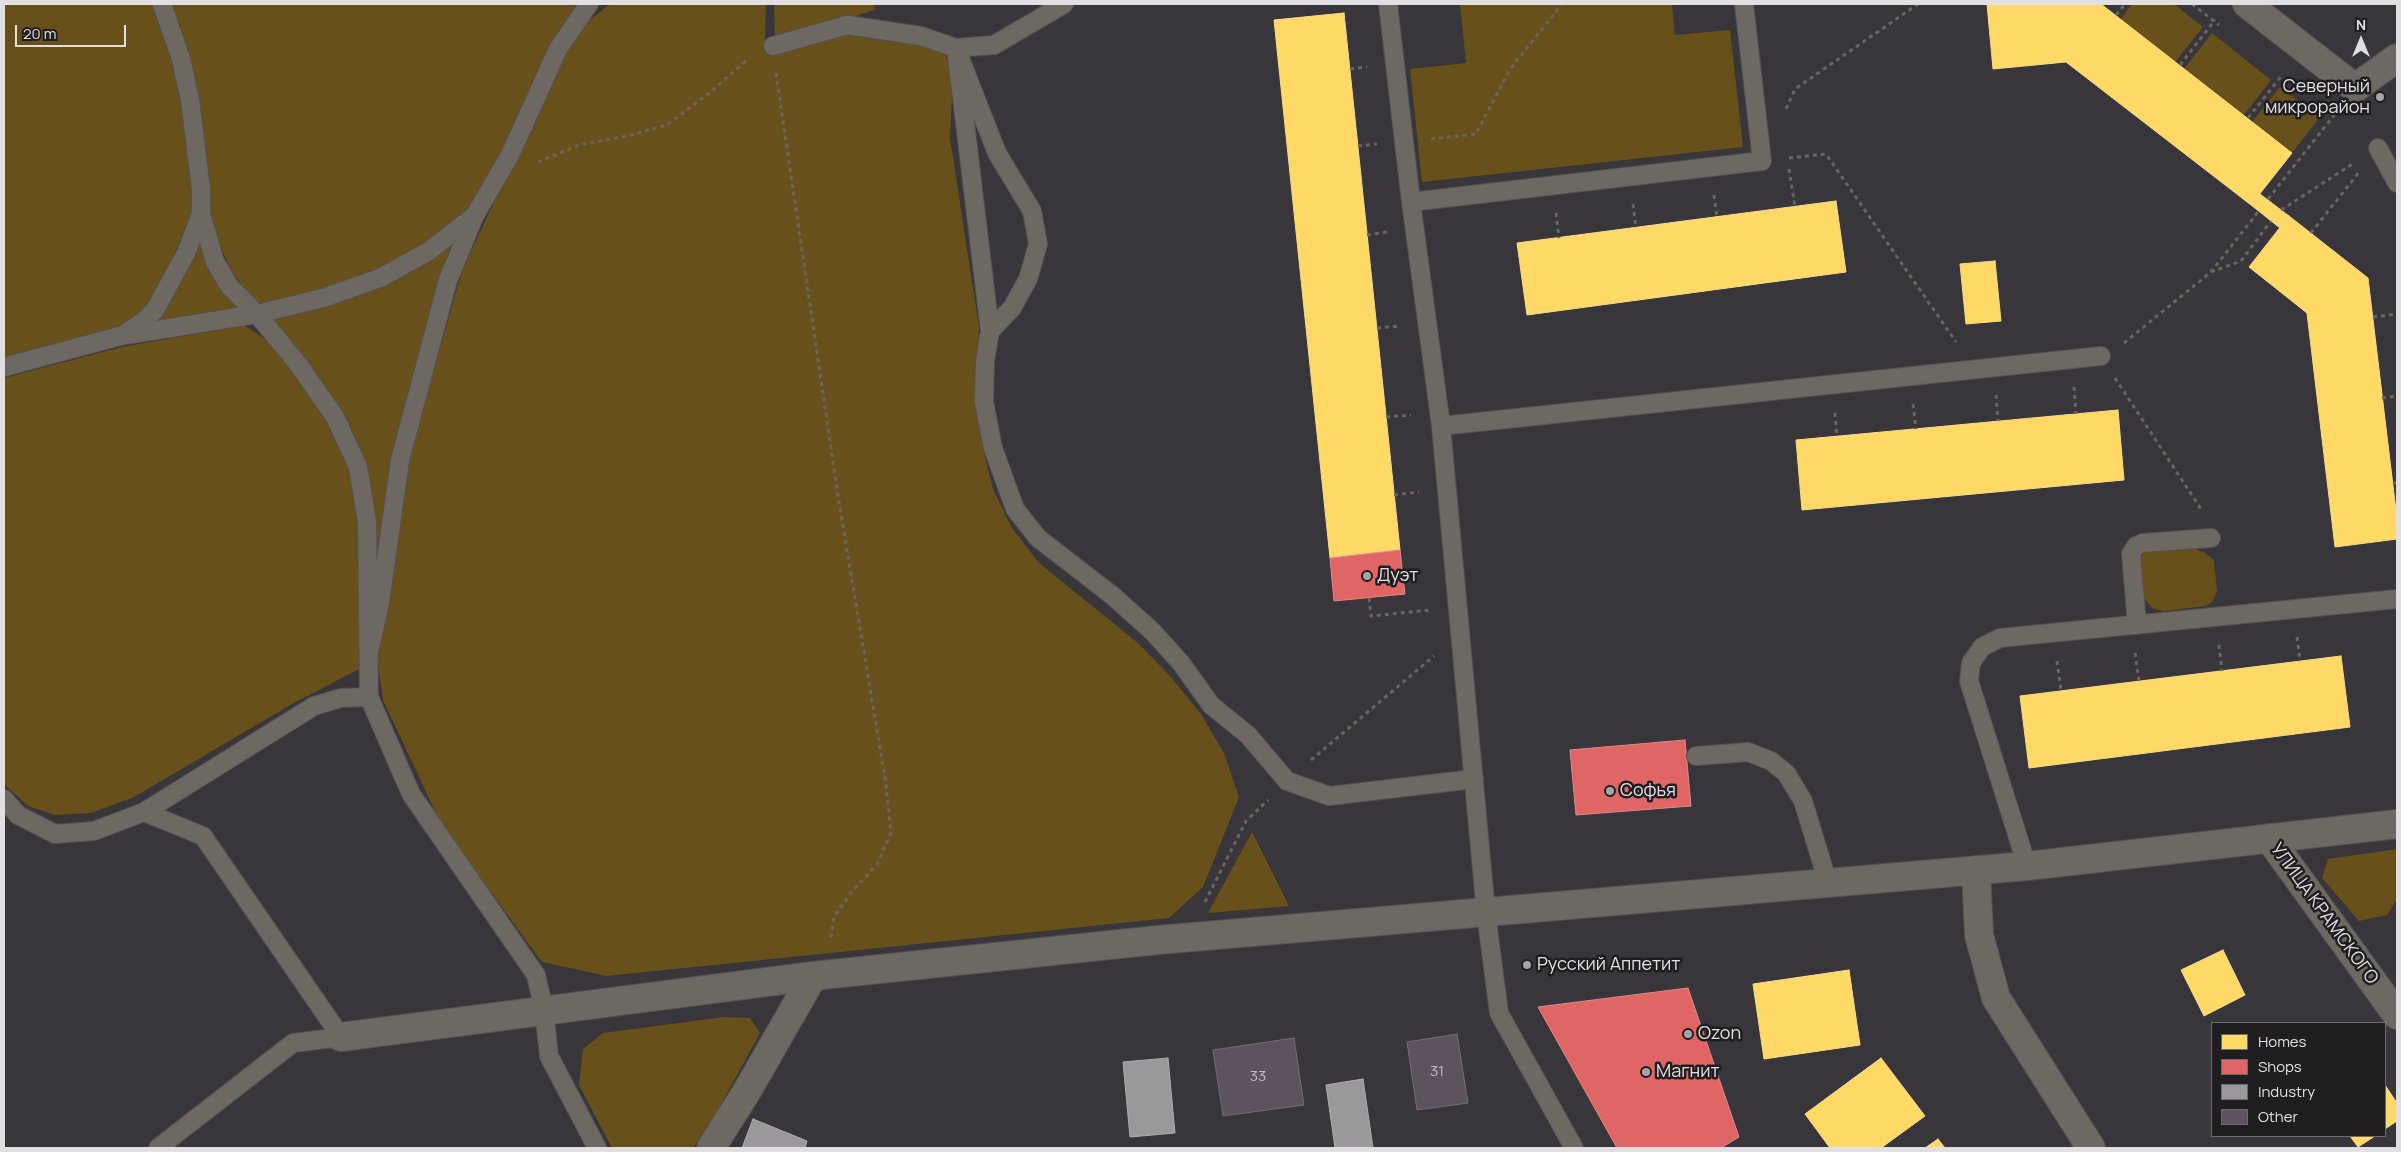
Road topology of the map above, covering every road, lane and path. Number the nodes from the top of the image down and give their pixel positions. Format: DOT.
graph roads {
  1 [pos="162,4"];
  2 [pos="589,4"];
  3 [pos="1064,4"];
  4 [pos="1388,4"];
  5 [pos="1562,4"];
  6 [pos="1744,4"];
  7 [pos="1918,4"];
  8 [pos="2125,4"];
  9 [pos="2246,4"];
  10 [pos="2219,15"];
  11 [pos="2116,16"];
  12 [pos="773,46"];
  13 [pos="956,48"];
  14 [pos="2304,48"];
  15 [pos="2397,58"];
  16 [pos="2180,65"];
  17 [pos="2355,88"];
  18 [pos="2248,118"];
  19 [pos="1476,134"];
  20 [pos="2378,148"];
  21 [pos="1788,158"];
  22 [pos="1762,161"];
  23 [pos="495,183"];
  24 [pos="2397,183"];
  25 [pos="2268,199"];
  26 [pos="1411,202"];
  27 [pos="1795,207"];
  28 [pos="2281,210"];
  29 [pos="2258,212"];
  30 [pos="201,214"];
  31 [pos="475,215"];
  32 [pos="2271,222"];
  33 [pos="2311,233"];
  34 [pos="2211,272"];
  35 [pos="257,314"];
  36 [pos="2397,314"];
  37 [pos="2373,317"];
  38 [pos="990,331"];
  39 [pos="120,336"];
  40 [pos="2101,356"];
  41 [pos="4,367"];
  42 [pos="1975,369"];
  43 [pos="2397,396"];
  44 [pos="2382,398"];
  45 [pos="1441,426"];
  46 [pos="2204,514"];
  47 [pos="2211,538"];
  48 [pos="1369,598"];
  49 [pos="2397,598"];
  50 [pos="1458,608"];
  51 [pos="2137,625"];
  52 [pos="369,652"];
  53 [pos="369,698"];
  54 [pos="1696,756"];
  55 [pos="1474,779"];
  56 [pos="4,799"];
  57 [pos="144,812"];
  58 [pos="2397,824"];
  59 [pos="2269,838"];
  60 [pos="2027,866"];
  61 [pos="1976,870"];
  62 [pos="1828,883"];
  63 [pos="1486,913"];
  64 [pos="813,976"];
  65 [pos="544,1010"];
  66 [pos="2397,1015"];
  67 [pos="341,1037"];
  68 [pos="158,1148"];
  69 [pos="597,1148"];
  70 [pos="711,1148"];
  71 [pos="1574,1148"];
  72 [pos="2091,1148"];
  1 -- 30 [label="lane"];
  2 -- 23 [label="lane"];
  3 -- 13 [label="lane"];
  4 -- 26 [label="lane"];
  5 -- 19 [label="path"];
  6 -- 22 [label="lane"];
  7 -- 22 [label="path"];
  8 -- 11 [label="path"];
  9 -- 14 [label="street"];
  10 -- 16 [label="path"];
  12 -- 13 [label="lane"];
  12 -- 23 [label="path"];
  12 -- 64 [label="path"];
  13 -- 38 [label="lane"];
  13 -- 38 [label="lane"];
  14 -- 17 [label="street"];
  14 -- 18 [label="path"];
  15 -- 17 [label="street"];
  17 -- 25 [label="path"];
  20 -- 24 [label="lane"];
  20 -- 28 [label="path"];
  20 -- 33 [label="path"];
  21 -- 22 [label="path"];
  21 -- 27 [label="path"];
  21 -- 42 [label="path"];
  22 -- 26 [label="lane"];
  23 -- 31 [label="lane"];
  26 -- 45 [label="lane"];
  29 -- 34 [label="path"];
  30 -- 35 [label="lane"];
  30 -- 39 [label="lane"];
  31 -- 35 [label="lane"];
  31 -- 52 [label="lane"];
  32 -- 34 [label="path"];
  34 -- 40 [label="path"];
  35 -- 39 [label="lane"];
  35 -- 52 [label="lane"];
  36 -- 37 [label="path"];
  38 -- 55 [label="lane"];
  39 -- 41 [label="lane"];
  40 -- 42 [label="lane"];
  40 -- 46 [label="path"];
  42 -- 45 [label="lane"];
  43 -- 44 [label="path"];
  45 -- 50 [label="lane"];
  47 -- 51 [label="lane"];
  48 -- 50 [label="path"];
  49 -- 51 [label="lane"];
  50 -- 55 [label="lane"];
  51 -- 60 [label="lane"];
  52 -- 53 [label="lane"];
  53 -- 57 [label="lane"];
  53 -- 65 [label="lane"];
  54 -- 62 [label="lane"];
  55 -- 63 [label="lane"];
  56 -- 57 [label="lane"];
  57 -- 67 [label="lane"];
  58 -- 59 [label="street"];
  59 -- 60 [label="street"];
  59 -- 66 [label="street, УЛИЦА КРАМСКОГО"];
  60 -- 61 [label="street"];
  61 -- 62 [label="street"];
  61 -- 72 [label="street"];
  62 -- 63 [label="street"];
  63 -- 64 [label="street"];
  63 -- 71 [label="lane"];
  64 -- 65 [label="street"];
  64 -- 70 [label="street"];
  65 -- 67 [label="street"];
  65 -- 69 [label="lane"];
  67 -- 68 [label="lane"];
}
